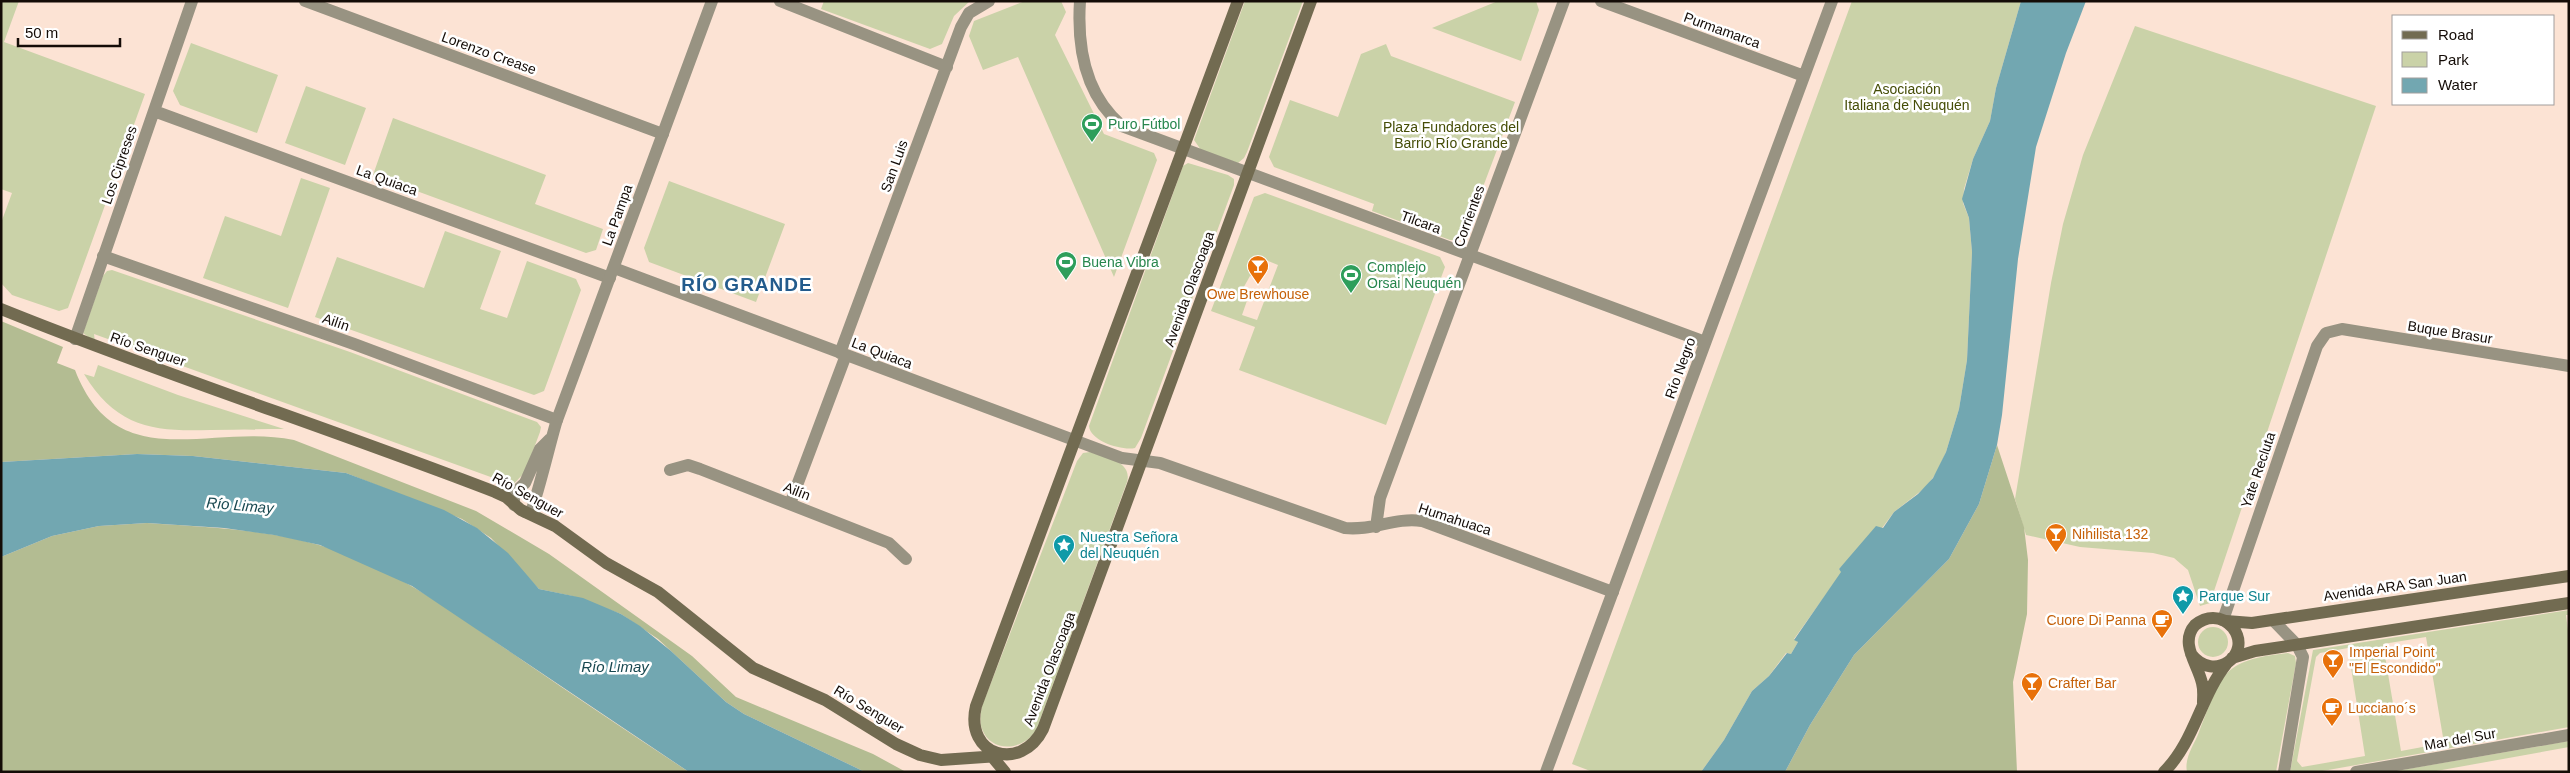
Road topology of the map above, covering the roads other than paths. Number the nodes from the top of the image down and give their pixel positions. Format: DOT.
graph roads {
  1 [pos="192,1"];
  2 [pos="305,1"];
  3 [pos="712,1"];
  4 [pos="780,1"];
  5 [pos="990,1"];
  6 [pos="1080,1"];
  7 [pos="1238,1"];
  8 [pos="1311,1"];
  9 [pos="1564,1"];
  10 [pos="1601,1"];
  11 [pos="1832,1"];
  12 [pos="947,67"];
  13 [pos="1804,76"];
  14 [pos="154,111"];
  15 [pos="663,134"];
  16 [pos="1183,150"];
  17 [pos="1247,174"];
  18 [pos="103,256"];
  19 [pos="1470,256"];
  20 [pos="612,273"];
  21 [pos="1,309"];
  22 [pos="2326,333"];
  23 [pos="75,339"];
  24 [pos="1705,342"];
  25 [pos="843,354"];
  26 [pos="2569,366"];
  27 [pos="557,420"];
  28 [pos="550,439"];
  29 [pos="1075,441"];
  30 [pos="1142,460"];
  31 [pos="670,470"];
  32 [pos="514,504"];
  33 [pos="790,504"];
  34 [pos="525,512"];
  35 [pos="1376,527"];
  36 [pos="906,559"];
  37 [pos="2569,576"];
  38 [pos="1613,592"];
  39 [pos="2569,603"];
  40 [pos="2273,620"];
  41 [pos="2224,621"];
  42 [pos="2297,645"];
  43 [pos="2191,654"];
  44 [pos="2230,661"];
  45 [pos="2203,703"];
  46 [pos="2569,735"];
  47 [pos="1556,746"];
  48 [pos="993,753"];
  49 [pos="2169,770"];
  50 [pos="1005,772"];
  51 [pos="1546,772"];
  52 [pos="1554,772"];
  53 [pos="2284,772"];
  54 [pos="2356,772"];
  1 -- 14 [label="street, Los Cipreses"];
  2 -- 15 [label="street, Lorenzo Crease"];
  3 -- 15 [label="street, La Pampa"];
  4 -- 12 [label="street"];
  5 -- 12 [label="street, San Luis"];
  6 -- 16 [label="street, Tilcara"];
  7 -- 16 [label="main road"];
  8 -- 17 [label="main road, Avenida Olascoaga"];
  9 -- 19 [label="street, Corrientes"];
  10 -- 13 [label="street, Purmamarca"];
  11 -- 13 [label="street, Río Negro"];
  12 -- 25 [label="street, San Luis"];
  13 -- 24 [label="street, Río Negro"];
  14 -- 18 [label="street, Los Cipreses"];
  14 -- 20 [label="street, La Quiaca"];
  15 -- 20 [label="street, La Pampa"];
  16 -- 17 [label="street, Tilcara"];
  16 -- 29 [label="main road"];
  17 -- 19 [label="street, Tilcara"];
  17 -- 30 [label="main road, Avenida Olascoaga"];
  18 -- 23 [label="street, Los Cipreses"];
  18 -- 27 [label="street, Ailín"];
  19 -- 24 [label="street, Tilcara"];
  19 -- 35 [label="street, Corrientes"];
  20 -- 25 [label="street, La Quiaca"];
  20 -- 27 [label="street, La Pampa"];
  21 -- 23 [label="main road, Río Senguer"];
  22 -- 26 [label="street, Buque Brasur"];
  22 -- 41 [label="street, Yate Recluta"];
  23 -- 32 [label="main road, Río Senguer"];
  24 -- 38 [label="street, Río Negro"];
  25 -- 29 [label="street, La Quiaca"];
  25 -- 33 [label="street, San Luis"];
  27 -- 28 [label="street, La Pampa"];
  28 -- 32 [label="street, La Pampa"];
  28 -- 34 [label="street, La Pampa"];
  29 -- 30 [label="street, La Quiaca"];
  29 -- 48 [label="main road"];
  30 -- 35 [label="street, Humahuaca"];
  30 -- 48 [label="main road, Avenida Olascoaga"];
  31 -- 33 [label="street, Ailín"];
  32 -- 34 [label="main road, Río Senguer"];
  33 -- 36 [label="street, Ailín"];
  34 -- 48 [label="main road, Río Senguer"];
  35 -- 38 [label="street, Humahuaca"];
  37 -- 40 [label="main road, Avenida ARA San Juan"];
  38 -- 47 [label="street, Río Negro"];
  39 -- 42 [label="main road"];
  40 -- 41 [label="main road, Avenida ARA San Juan"];
  40 -- 42 [label="street"];
  41 -- 43 [label="main road"];
  41 -- 44 [label="main road"];
  42 -- 44 [label="main road"];
  42 -- 53 [label="street"];
  43 -- 44 [label="main road"];
  43 -- 45 [label="main road"];
  44 -- 45 [label="main road"];
  45 -- 49 [label="main road"];
  46 -- 54 [label="street, Mar del Sur"];
  47 -- 51 [label="street, Río Negro"];
  47 -- 52 [label="street, Río Negro"];
  48 -- 50 [label="main road"];
}
